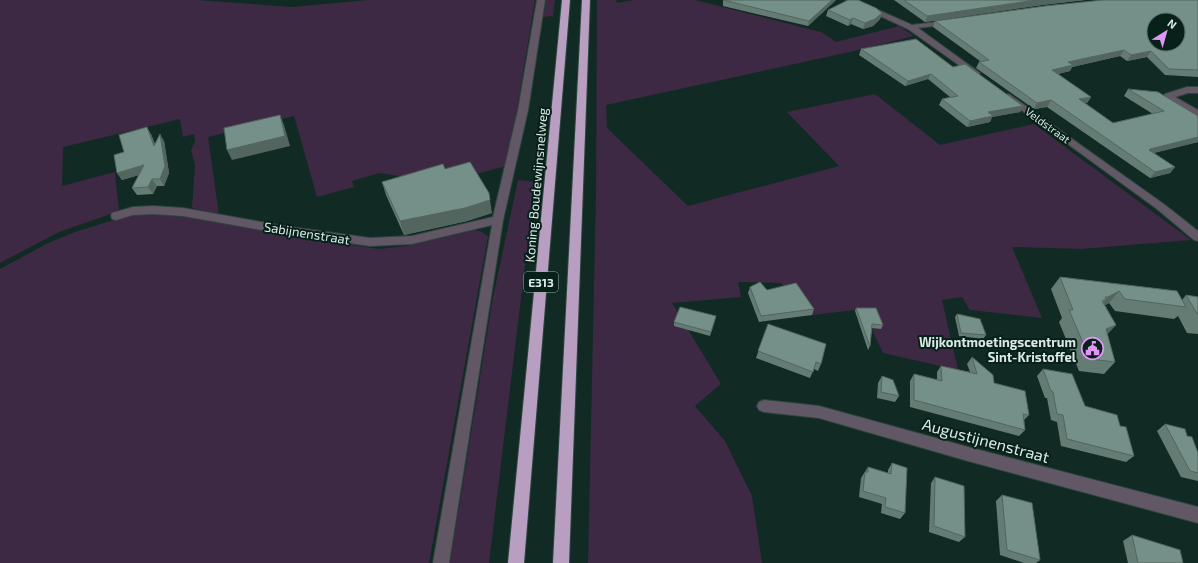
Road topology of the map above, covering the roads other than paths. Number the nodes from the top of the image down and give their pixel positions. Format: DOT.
graph roads {
  1 [pos="541,0"];
  2 [pos="566,0"];
  3 [pos="586,0"];
  4 [pos="850,0"];
  5 [pos="961,20"];
  6 [pos="911,27"];
  7 [pos="982,78"];
  8 [pos="1198,90"];
  9 [pos="1001,91"];
  10 [pos="1198,114"];
  11 [pos="116,216"];
  12 [pos="498,220"];
  13 [pos="1198,237"];
  14 [pos="764,406"];
  15 [pos="1198,514"];
  16 [pos="441,563"];
  17 [pos="516,563"];
  18 [pos="561,563"];
  1 -- 12 [label="street"];
  2 -- 17 [label="highway, Koning Boudewijnsnelweg / E313"];
  3 -- 18 [label="highway, E313"];
  4 -- 6 [label="street"];
  5 -- 6 [label="street"];
  6 -- 7 [label="street"];
  8 -- 10 [label="street"];
  9 -- 13 [label="street, Veldstraat"];
  11 -- 12 [label="street, Sabijnenstraat"];
  12 -- 16 [label="street"];
  14 -- 15 [label="street, Augustijnenstraat"];
}
